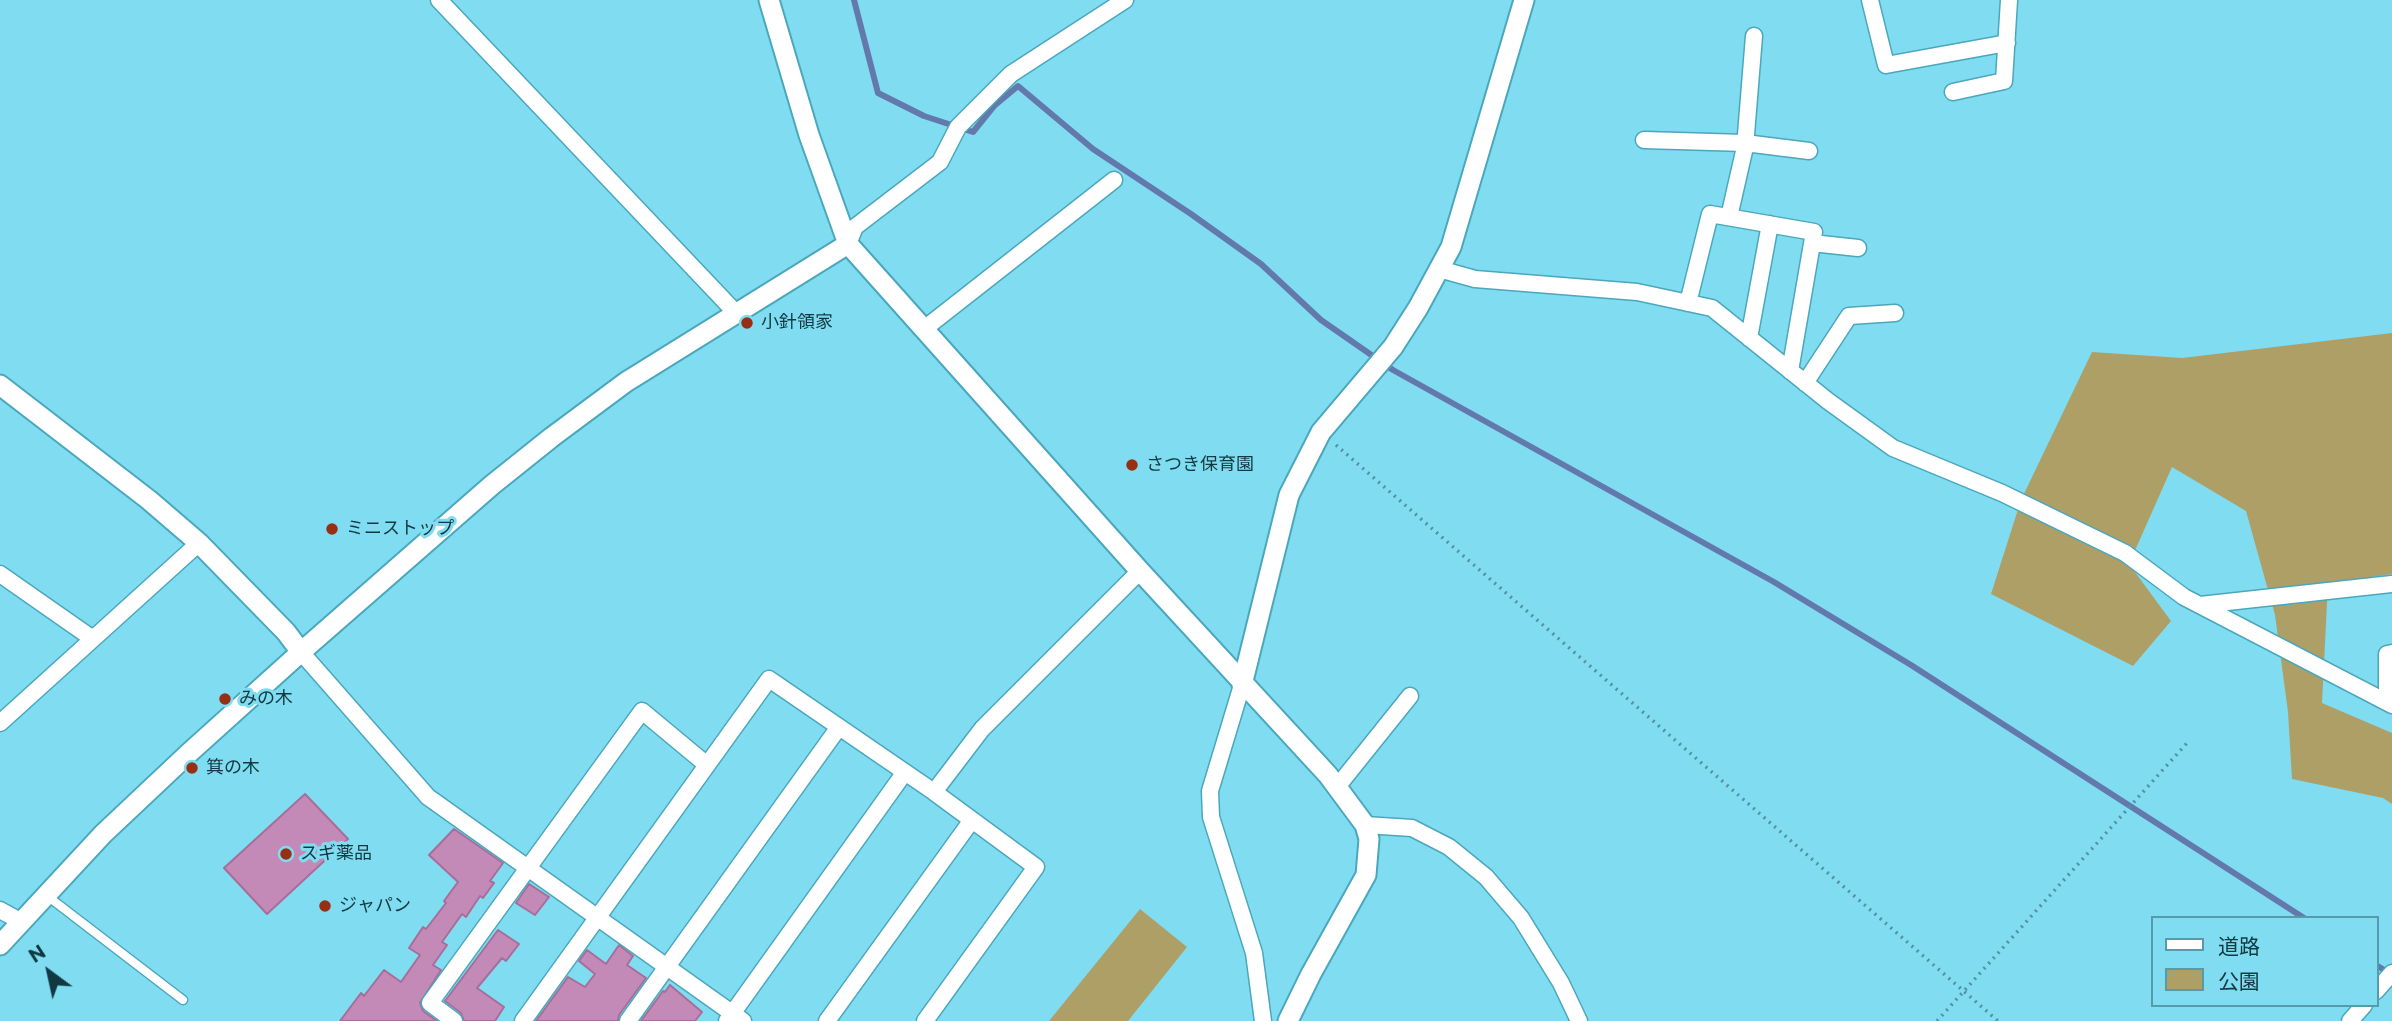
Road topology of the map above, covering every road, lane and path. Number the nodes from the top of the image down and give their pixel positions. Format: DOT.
graph roads {
  1 [pos="439,0"];
  2 [pos="769,0"];
  3 [pos="1125,0"];
  4 [pos="1524,0"];
  5 [pos="1870,0"];
  6 [pos="2009,0"];
  7 [pos="1754,36"];
  8 [pos="2007,43"];
  9 [pos="1953,92"];
  10 [pos="1644,140"];
  11 [pos="1745,143"];
  12 [pos="1809,152"];
  13 [pos="1114,180"];
  14 [pos="1729,217"];
  15 [pos="1770,224"];
  16 [pos="1812,243"];
  17 [pos="848,244"];
  18 [pos="1858,248"];
  19 [pos="1439,269"];
  20 [pos="1688,303"];
  21 [pos="1895,313"];
  22 [pos="737,314"];
  23 [pos="924,329"];
  24 [pos="1749,338"];
  25 [pos="1790,370"];
  26 [pos="1805,383"];
  27 [pos="0,385"];
  28 [pos="1321,432"];
  29 [pos="199,543"];
  30 [pos="1140,571"];
  31 [pos="0,574"];
  32 [pos="2392,584"];
  33 [pos="2200,605"];
  34 [pos="93,639"];
  35 [pos="301,652"];
  36 [pos="2392,653"];
  37 [pos="1242,685"];
  38 [pos="1410,696"];
  39 [pos="2390,704"];
  40 [pos="0,723"];
  41 [pos="839,727"];
  42 [pos="2187,743"];
  43 [pos="707,765"];
  44 [pos="905,772"];
  45 [pos="1337,787"];
  46 [pos="934,792"];
  47 [pos="972,820"];
  48 [pos="1365,825"];
  49 [pos="529,867"];
  50 [pos="46,895"];
  51 [pos="0,909"];
  52 [pos="598,917"];
  53 [pos="20,921"];
  54 [pos="0,945"];
  55 [pos="667,967"];
  56 [pos="2392,973"];
  57 [pos="2378,989"];
  58 [pos="1964,991"];
  59 [pos="183,1000"];
  60 [pos="2362,1007"];
  61 [pos="734,1019"];
  62 [pos="454,1021"];
  63 [pos="523,1021"];
  64 [pos="628,1021"];
  65 [pos="827,1021"];
  66 [pos="925,1021"];
  67 [pos="1263,1021"];
  68 [pos="1288,1021"];
  69 [pos="1579,1021"];
  70 [pos="1937,1021"];
  71 [pos="1998,1021"];
  72 [pos="2350,1021"];
  1 -- 22 [label="street"];
  2 -- 17 [label="street"];
  3 -- 17 [label="street"];
  4 -- 19 [label="street"];
  5 -- 8 [label="street"];
  6 -- 8 [label="street"];
  7 -- 11 [label="street"];
  8 -- 9 [label="street"];
  10 -- 11 [label="street"];
  11 -- 12 [label="street"];
  11 -- 14 [label="street"];
  13 -- 23 [label="street"];
  14 -- 15 [label="street"];
  14 -- 20 [label="street"];
  15 -- 16 [label="street"];
  15 -- 24 [label="street"];
  16 -- 18 [label="street"];
  16 -- 25 [label="street"];
  17 -- 22 [label="street"];
  17 -- 23 [label="street"];
  19 -- 20 [label="street"];
  19 -- 28 [label="street"];
  20 -- 24 [label="street"];
  21 -- 26 [label="street"];
  22 -- 35 [label="street"];
  23 -- 30 [label="street"];
  24 -- 25 [label="street"];
  25 -- 26 [label="street"];
  26 -- 33 [label="street"];
  27 -- 29 [label="street"];
  28 -- 37 [label="street"];
  28 -- 58 [label="path"];
  29 -- 34 [label="street"];
  29 -- 35 [label="street"];
  30 -- 37 [label="street"];
  30 -- 46 [label="street"];
  31 -- 34 [label="street"];
  32 -- 33 [label="street"];
  33 -- 39 [label="street"];
  34 -- 40 [label="street"];
  35 -- 49 [label="street"];
  35 -- 50 [label="street"];
  36 -- 39 [label="street"];
  37 -- 45 [label="street"];
  37 -- 67 [label="street"];
  38 -- 45 [label="street"];
  41 -- 43 [label="street"];
  41 -- 44 [label="street"];
  41 -- 55 [label="street"];
  42 -- 58 [label="path"];
  43 -- 49 [label="street"];
  43 -- 52 [label="street"];
  44 -- 46 [label="street"];
  44 -- 61 [label="street"];
  45 -- 48 [label="street"];
  46 -- 47 [label="street"];
  47 -- 65 [label="street"];
  47 -- 66 [label="street"];
  48 -- 68 [label="street"];
  48 -- 69 [label="street"];
  49 -- 52 [label="street"];
  49 -- 62 [label="street"];
  50 -- 53 [label="street"];
  50 -- 59 [label="lane"];
  51 -- 53 [label="street"];
  52 -- 55 [label="street"];
  52 -- 63 [label="street"];
  53 -- 54 [label="street"];
  55 -- 61 [label="street"];
  55 -- 64 [label="street"];
  56 -- 57 [label="street"];
  58 -- 70 [label="path"];
  58 -- 71 [label="path"];
  60 -- 72 [label="street"];
}
